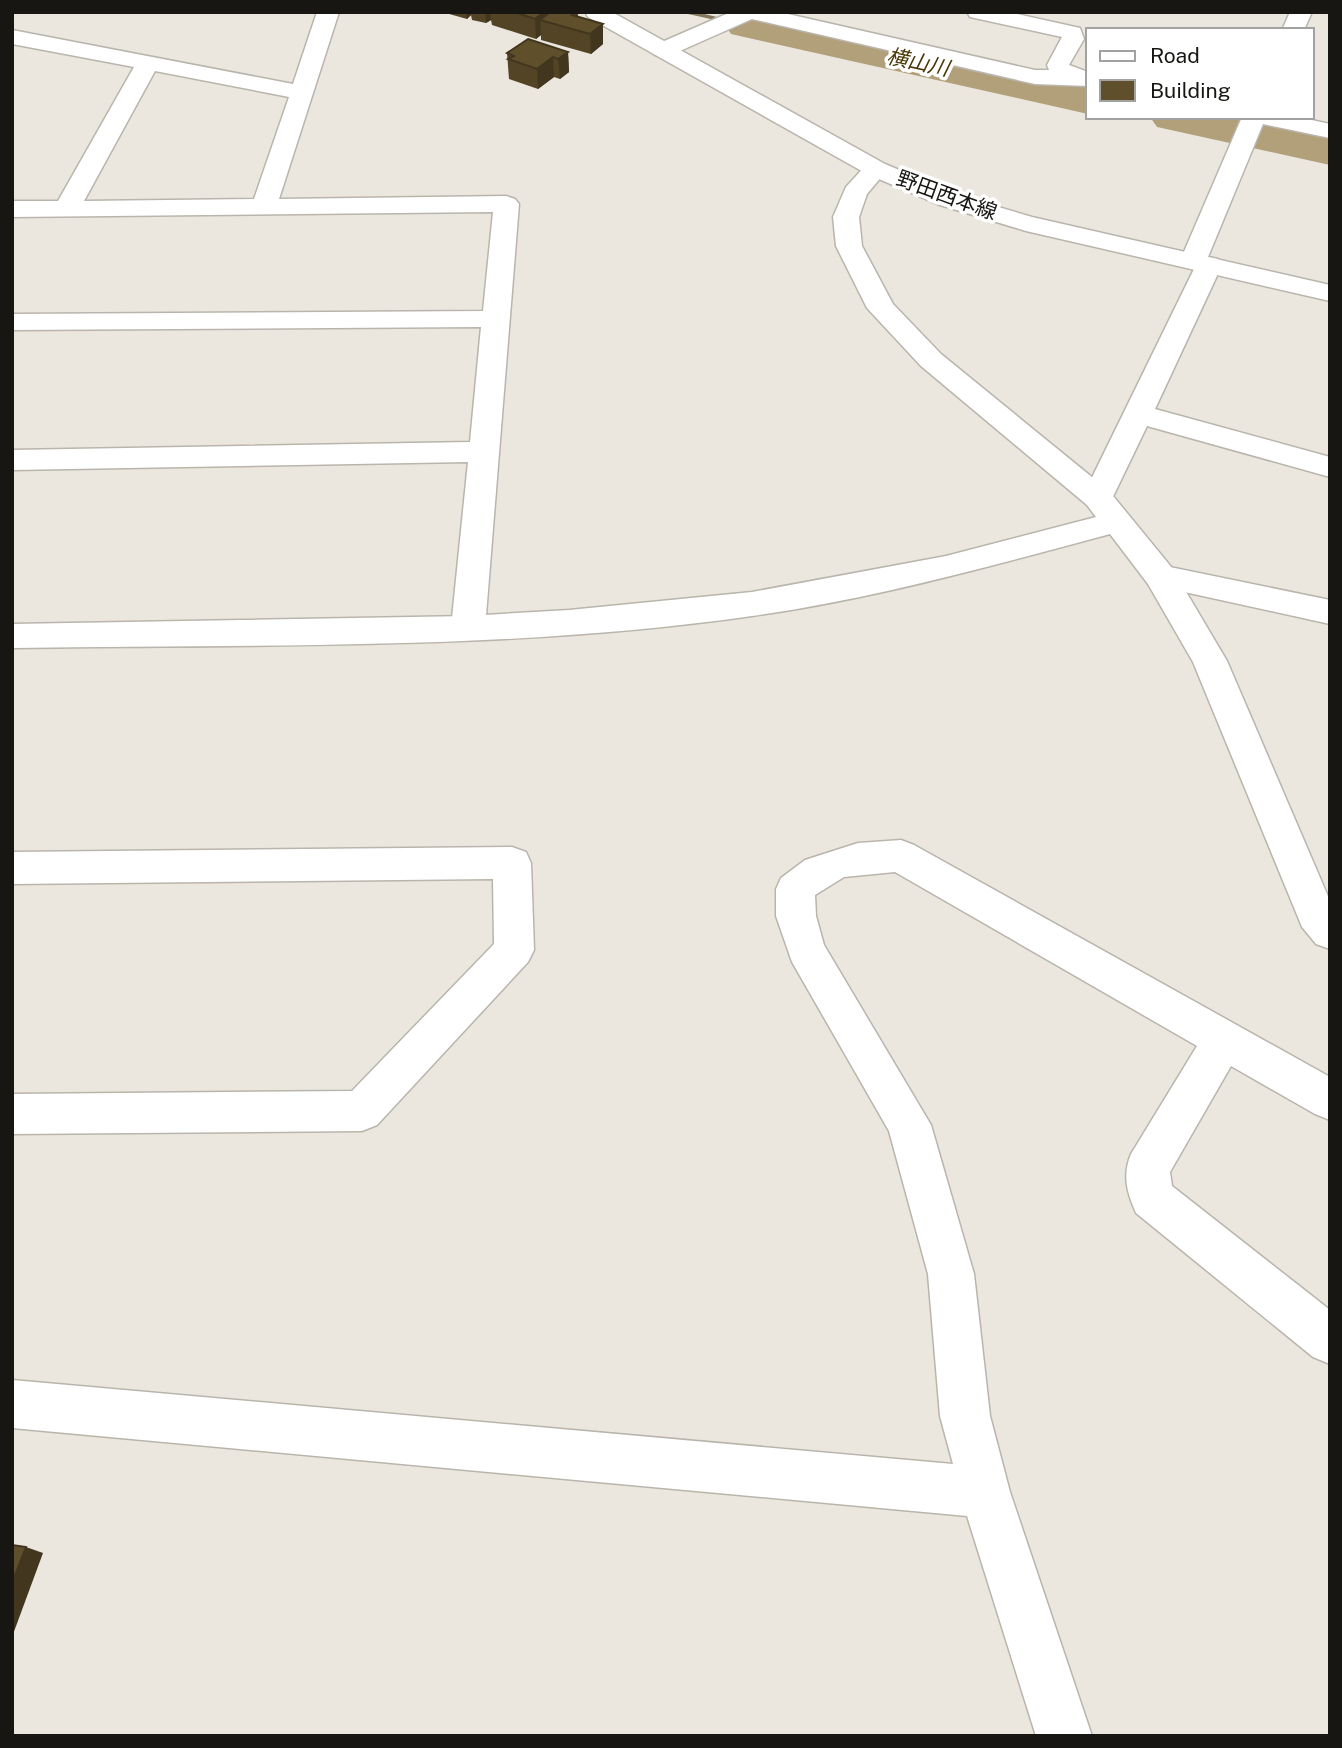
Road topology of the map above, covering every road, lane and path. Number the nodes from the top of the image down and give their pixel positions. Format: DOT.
graph roads {
  1 [pos="328,12"];
  2 [pos="596,12"];
  3 [pos="978,12"];
  4 [pos="1301,12"];
  5 [pos="747,13"];
  6 [pos="1052,19"];
  7 [pos="1294,28"];
  8 [pos="12,37"];
  9 [pos="663,50"];
  10 [pos="146,64"];
  11 [pos="1084,78"];
  12 [pos="301,92"];
  13 [pos="1253,125"];
  14 [pos="1330,131"];
  15 [pos="876,169"];
  16 [pos="264,207"];
  17 [pos="67,208"];
  18 [pos="12,209"];
  19 [pos="1201,263"];
  20 [pos="1330,293"];
  21 [pos="495,319"];
  22 [pos="12,322"];
  23 [pos="1138,414"];
  24 [pos="484,452"];
  25 [pos="12,460"];
  26 [pos="1330,467"];
  27 [pos="1107,510"];
  28 [pos="1160,576"];
  29 [pos="1330,612"];
  30 [pos="468,628"];
  31 [pos="12,636"];
  32 [pos="12,868"];
  33 [pos="1330,932"];
  34 [pos="1224,1039"];
  35 [pos="1330,1100"];
  36 [pos="12,1114"];
  37 [pos="1330,1340"];
  38 [pos="12,1404"];
  39 [pos="985,1492"];
  40 [pos="1064,1736"];
  1 -- 12 [label="street"];
  2 -- 9 [label="street, 野田西本線"];
  3 -- 6 [label="street"];
  4 -- 7 [label="street"];
  5 -- 9 [label="street"];
  5 -- 11 [label="street"];
  6 -- 11 [label="street"];
  8 -- 10 [label="street"];
  9 -- 15 [label="street, 野田西本線"];
  10 -- 12 [label="street"];
  10 -- 17 [label="street"];
  12 -- 16 [label="street"];
  13 -- 14 [label="street"];
  13 -- 19 [label="street"];
  15 -- 19 [label="street, 野田西本線"];
  15 -- 27 [label="street"];
  16 -- 17 [label="street"];
  16 -- 21 [label="street"];
  17 -- 18 [label="street"];
  19 -- 20 [label="street, 野田西本線"];
  19 -- 23 [label="street"];
  21 -- 22 [label="street"];
  21 -- 24 [label="street"];
  23 -- 26 [label="street"];
  23 -- 27 [label="street"];
  24 -- 25 [label="street"];
  24 -- 30 [label="street"];
  27 -- 28 [label="street"];
  27 -- 30 [label="street"];
  28 -- 29 [label="street"];
  28 -- 33 [label="street"];
  30 -- 31 [label="street"];
  32 -- 36 [label="street"];
  34 -- 35 [label="street"];
  34 -- 37 [label="street"];
  34 -- 39 [label="street"];
  38 -- 39 [label="street"];
  39 -- 40 [label="street"];
}
